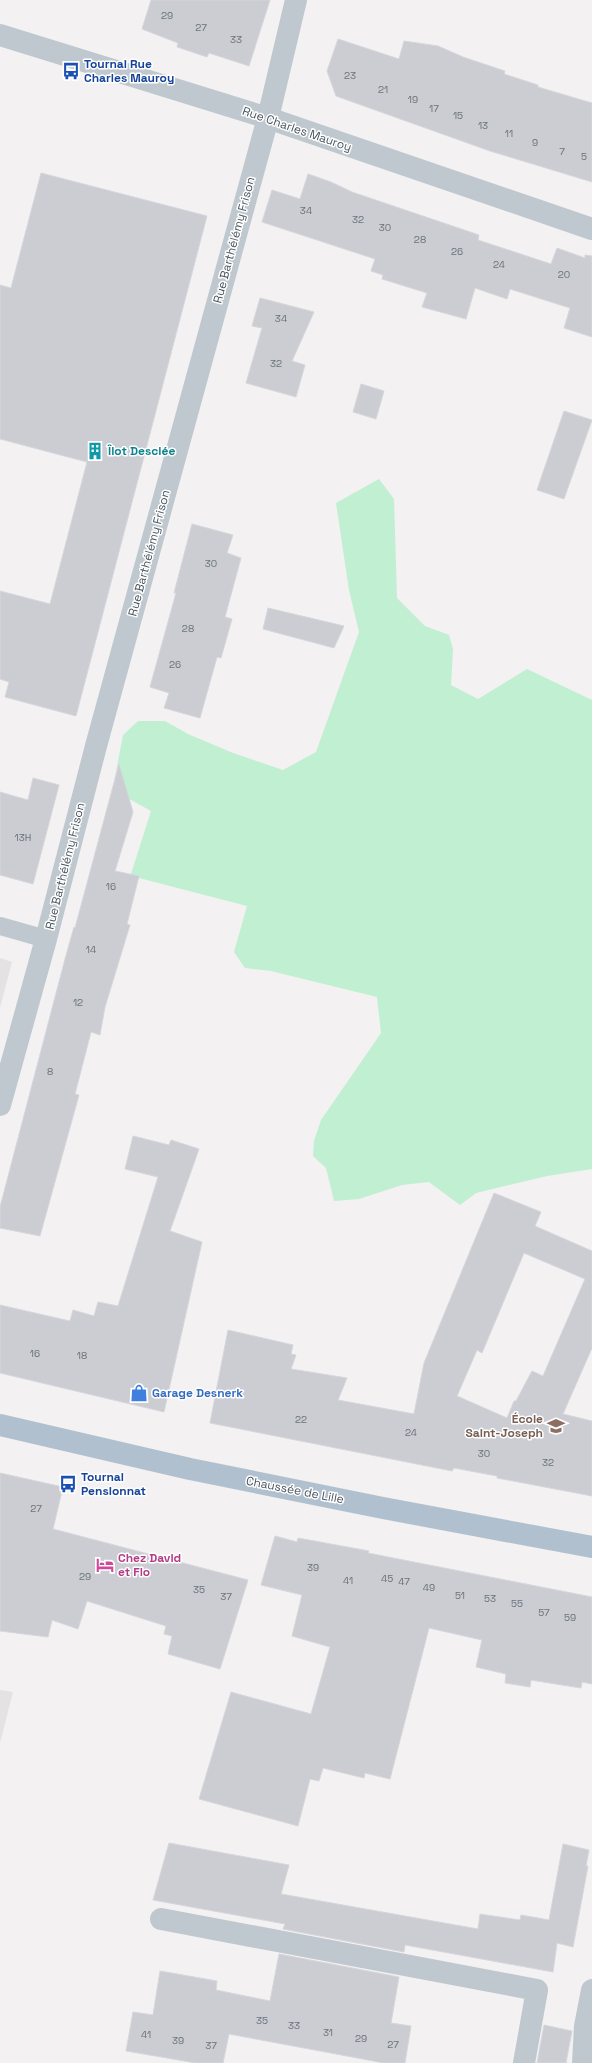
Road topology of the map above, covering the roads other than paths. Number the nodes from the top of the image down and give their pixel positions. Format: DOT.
graph roads {
  1 [pos="296,0"];
  2 [pos="7,37"];
  3 [pos="268,118"];
  4 [pos="592,229"];
  5 [pos="0,926"];
  6 [pos="46,939"];
  7 [pos="0,1106"];
  8 [pos="0,1425"];
  9 [pos="592,1547"];
  10 [pos="161,1919"];
  11 [pos="592,1990"];
  12 [pos="524,2063"];
  13 [pos="583,2063"];
  1 -- 3 [label="street, Rue Barthélémy Frison"];
  2 -- 3 [label="street, Rue Charles Mauroy"];
  3 -- 4 [label="street, Rue Charles Mauroy"];
  3 -- 6 [label="street, Rue Barthélémy Frison"];
  5 -- 6 [label="lane"];
  6 -- 7 [label="street, Rue Barthélémy Frison"];
  8 -- 9 [label="main road, Chaussée de Lille"];
  10 -- 12 [label="street"];
  11 -- 13 [label="street"];
}
